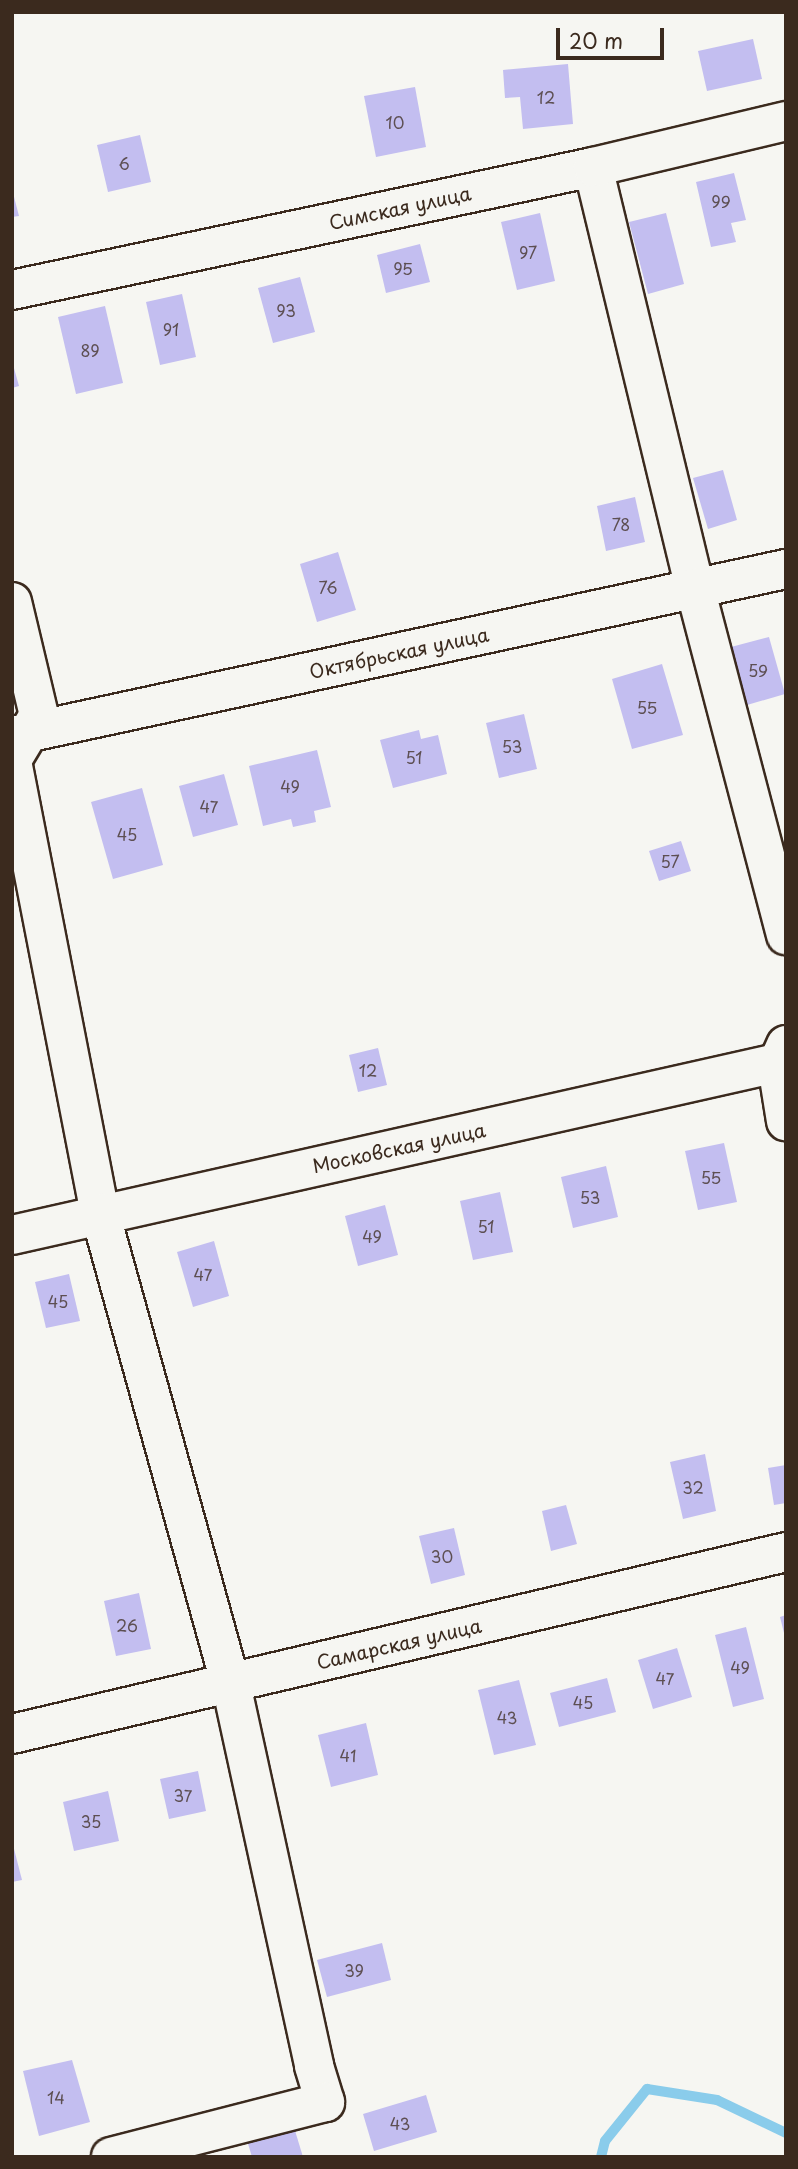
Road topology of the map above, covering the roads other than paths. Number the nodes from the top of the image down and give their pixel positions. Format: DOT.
graph roads {
  1 [pos="786,121"];
  2 [pos="593,167"];
  3 [pos="12,290"];
  4 [pos="786,569"];
  5 [pos="695,588"];
  6 [pos="12,602"];
  7 [pos="16,748"];
  8 [pos="786,935"];
  9 [pos="783,1057"];
  10 [pos="786,1121"];
  11 [pos="100,1213"];
  12 [pos="12,1235"];
  13 [pos="786,1552"];
  14 [pos="231,1684"];
  15 [pos="12,1734"];
  16 [pos="111,2157"];
  1 -- 2 [label="street, Симская улица"];
  2 -- 3 [label="street, Симская улица"];
  2 -- 5 [label="street"];
  4 -- 5 [label="street, Октябрьская улица"];
  5 -- 7 [label="street, Октябрьская улица"];
  5 -- 8 [label="street"];
  6 -- 7 [label="street"];
  7 -- 11 [label="street"];
  9 -- 10 [label="street"];
  9 -- 11 [label="street, Московская улица"];
  11 -- 12 [label="street, Московская улица"];
  11 -- 14 [label="street"];
  13 -- 14 [label="street, Самарская улица"];
  14 -- 15 [label="street, Самарская улица"];
  14 -- 16 [label="street"];
}
